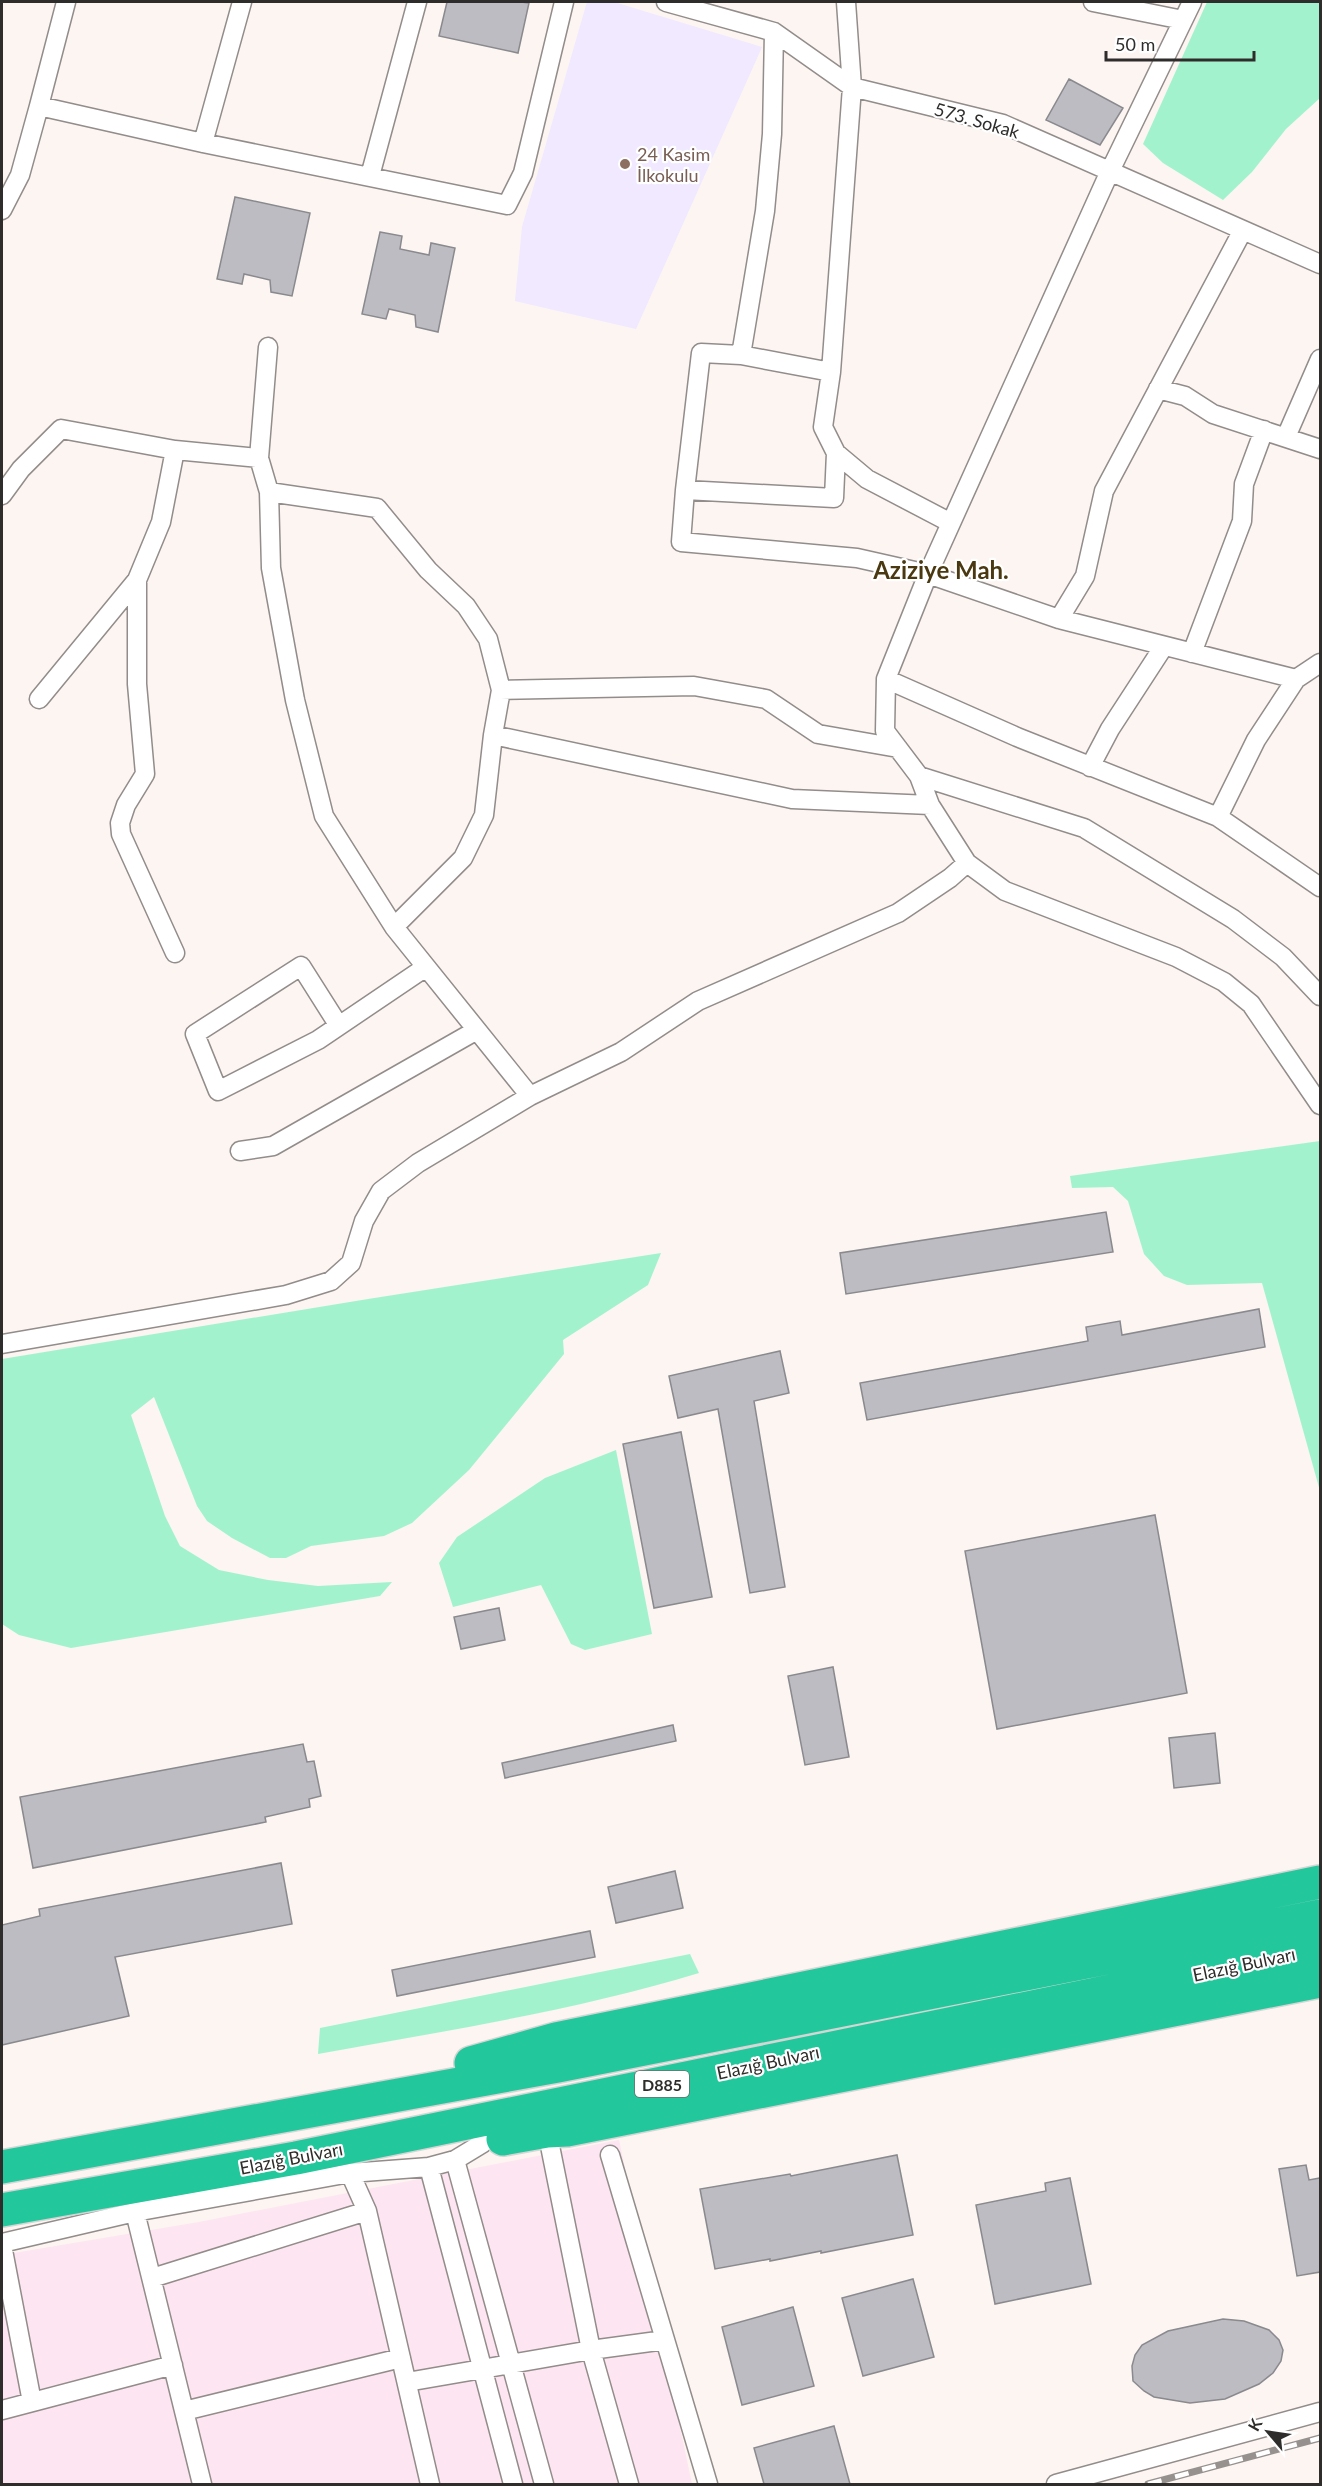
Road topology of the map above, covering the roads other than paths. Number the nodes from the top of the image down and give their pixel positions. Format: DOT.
graph roads {
  1 [pos="66,2"];
  2 [pos="242,2"];
  3 [pos="417,2"];
  4 [pos="564,2"];
  5 [pos="666,2"];
  6 [pos="846,2"];
  7 [pos="1093,2"];
  8 [pos="1192,2"];
  9 [pos="1183,20"];
  10 [pos="774,32"];
  11 [pos="852,87"];
  12 [pos="39,106"];
  13 [pos="203,143"];
  14 [pos="1110,171"];
  15 [pos="370,176"];
  16 [pos="2,210"];
  17 [pos="1242,230"];
  18 [pos="1320,264"];
  19 [pos="268,346"];
  20 [pos="741,355"];
  21 [pos="1320,359"];
  22 [pos="831,372"];
  23 [pos="1158,389"];
  24 [pos="1264,430"];
  25 [pos="1286,437"];
  26 [pos="1320,448"];
  27 [pos="175,450"];
  28 [pos="836,453"];
  29 [pos="259,458"];
  30 [pos="685,490"];
  31 [pos="269,492"];
  32 [pos="2,495"];
  33 [pos="951,524"];
  34 [pos="928,574"];
  35 [pos="137,580"];
  36 [pos="1059,619"];
  37 [pos="1164,646"];
  38 [pos="1192,653"];
  39 [pos="1320,663"];
  40 [pos="886,679"];
  41 [pos="1296,679"];
  42 [pos="501,690"];
  43 [pos="39,699"];
  44 [pos="493,735"];
  45 [pos="898,748"];
  46 [pos="1090,767"];
  47 [pos="919,776"];
  48 [pos="930,805"];
  49 [pos="1218,817"];
  50 [pos="967,863"];
  51 [pos="1320,887"];
  52 [pos="394,927"];
  53 [pos="175,952"];
  54 [pos="426,967"];
  55 [pos="1320,996"];
  56 [pos="339,1026"];
  57 [pos="477,1030"];
  58 [pos="530,1096"];
  59 [pos="1320,1105"];
  60 [pos="240,1151"];
  61 [pos="2,1344"];
  62 [pos="1320,1882"];
  63 [pos="1320,1916"];
  64 [pos="1320,1948"];
  65 [pos="1320,1981"];
  66 [pos="278,2117"];
  67 [pos="547,2131"];
  68 [pos="483,2143"];
  69 [pos="610,2155"];
  70 [pos="296,2158"];
  71 [pos="455,2160"];
  72 [pos="2,2167"];
  73 [pos="429,2167"];
  74 [pos="350,2173"];
  75 [pos="2,2210"];
  76 [pos="367,2211"];
  77 [pos="135,2212"];
  78 [pos="2,2244"];
  79 [pos="152,2278"];
  80 [pos="665,2340"];
  81 [pos="591,2350"];
  82 [pos="401,2358"];
  83 [pos="512,2364"];
  84 [pos="173,2365"];
  85 [pos="484,2369"];
  86 [pos="406,2382"];
  87 [pos="32,2402"];
  88 [pos="2,2410"];
  89 [pos="184,2411"];
  90 [pos="1320,2412"];
  91 [pos="202,2484"];
  92 [pos="430,2484"];
  93 [pos="513,2484"];
  94 [pos="544,2484"];
  95 [pos="629,2484"];
  96 [pos="708,2484"];
  97 [pos="1056,2484"];
  1 -- 12 [label="street"];
  2 -- 13 [label="street"];
  3 -- 15 [label="street"];
  4 -- 15 [label="street"];
  5 -- 10 [label="street, 573. Sokak"];
  6 -- 11 [label="street"];
  7 -- 9 [label="street"];
  8 -- 9 [label="street"];
  9 -- 14 [label="street"];
  10 -- 11 [label="street, 573. Sokak"];
  10 -- 20 [label="street"];
  11 -- 14 [label="street, 573. Sokak"];
  11 -- 22 [label="street"];
  12 -- 13 [label="street"];
  12 -- 16 [label="street"];
  13 -- 15 [label="street"];
  14 -- 17 [label="street, 573. Sokak"];
  14 -- 33 [label="street"];
  17 -- 18 [label="street, 573. Sokak"];
  17 -- 23 [label="street"];
  19 -- 29 [label="street"];
  20 -- 22 [label="street"];
  20 -- 30 [label="street"];
  21 -- 25 [label="street"];
  22 -- 28 [label="street"];
  23 -- 24 [label="street"];
  23 -- 36 [label="street"];
  24 -- 25 [label="street"];
  24 -- 38 [label="street"];
  25 -- 26 [label="street"];
  27 -- 29 [label="street"];
  27 -- 32 [label="street"];
  27 -- 35 [label="street"];
  28 -- 30 [label="street"];
  28 -- 33 [label="street"];
  29 -- 31 [label="street"];
  30 -- 34 [label="street"];
  31 -- 42 [label="street"];
  31 -- 52 [label="street"];
  33 -- 34 [label="street"];
  34 -- 36 [label="street"];
  34 -- 40 [label="street"];
  35 -- 43 [label="street"];
  35 -- 53 [label="street"];
  36 -- 37 [label="street"];
  37 -- 38 [label="street"];
  37 -- 46 [label="street"];
  38 -- 41 [label="street"];
  39 -- 41 [label="street"];
  40 -- 45 [label="street"];
  40 -- 46 [label="street"];
  41 -- 49 [label="street"];
  42 -- 44 [label="street"];
  42 -- 45 [label="street"];
  44 -- 48 [label="street"];
  44 -- 52 [label="street"];
  45 -- 47 [label="street"];
  46 -- 49 [label="street"];
  47 -- 48 [label="street"];
  47 -- 55 [label="street"];
  48 -- 50 [label="street"];
  49 -- 51 [label="street"];
  50 -- 58 [label="street"];
  50 -- 59 [label="street"];
  52 -- 54 [label="street"];
  54 -- 56 [label="street"];
  54 -- 57 [label="street"];
  56 -- 56 [label="street"];
  57 -- 58 [label="street"];
  57 -- 60 [label="street"];
  58 -- 61 [label="street"];
  62 -- 66 [label="highway"];
  63 -- 66 [label="highway, Elazığ Bulvarı / D885"];
  64 -- 70 [label="highway, Elazığ Bulvarı / D885"];
  65 -- 67 [label="highway"];
  66 -- 72 [label="highway, Elazığ Bulvarı / D885"];
  67 -- 68 [label="highway"];
  67 -- 81 [label="street"];
  68 -- 70 [label="highway"];
  68 -- 71 [label="street"];
  69 -- 80 [label="street"];
  70 -- 75 [label="highway, Elazığ Bulvarı / D885"];
  71 -- 73 [label="street"];
  71 -- 83 [label="street"];
  73 -- 74 [label="street"];
  73 -- 85 [label="street"];
  74 -- 76 [label="street"];
  74 -- 77 [label="street"];
  76 -- 79 [label="street"];
  76 -- 82 [label="street"];
  77 -- 78 [label="street"];
  77 -- 79 [label="street"];
  78 -- 87 [label="street"];
  79 -- 84 [label="street"];
  80 -- 81 [label="street"];
  80 -- 96 [label="street"];
  81 -- 83 [label="street"];
  81 -- 95 [label="street"];
  82 -- 86 [label="street"];
  82 -- 89 [label="street"];
  83 -- 85 [label="street"];
  83 -- 94 [label="street"];
  84 -- 87 [label="street"];
  84 -- 89 [label="street"];
  85 -- 86 [label="street"];
  85 -- 93 [label="street"];
  86 -- 92 [label="street"];
  87 -- 88 [label="street"];
  89 -- 91 [label="street"];
  90 -- 97 [label="street"];
}
